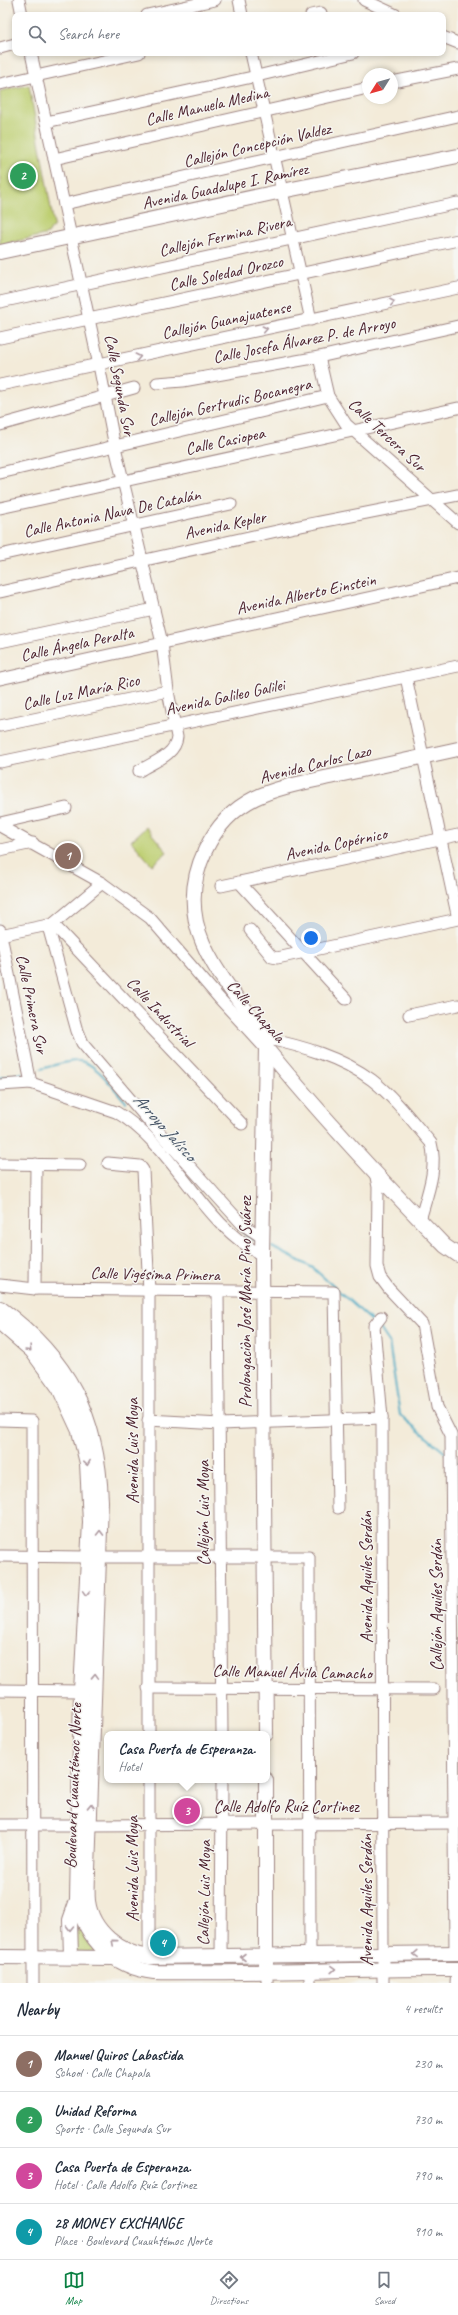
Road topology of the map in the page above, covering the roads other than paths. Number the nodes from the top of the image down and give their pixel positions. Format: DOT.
graph roads {
  1 [pos="19,0"];
  2 [pos="215,0"];
  3 [pos="239,0"];
  4 [pos="364,0"];
  5 [pos="21,12"];
  6 [pos="161,12"];
  7 [pos="241,12"];
  8 [pos="390,12"];
  9 [pos="446,37"];
  10 [pos="458,43"];
  11 [pos="12,45"];
  12 [pos="0,48"];
  13 [pos="32,56"];
  14 [pos="127,56"];
  15 [pos="252,56"];
  16 [pos="340,56"];
  17 [pos="458,69"];
  18 [pos="257,76"];
  19 [pos="36,77"];
  20 [pos="398,81"];
  21 [pos="0,84"];
  22 [pos="362,89"];
  23 [pos="265,110"];
  24 [pos="458,116"];
  25 [pos="46,122"];
  26 [pos="458,156"];
  27 [pos="276,158"];
  28 [pos="54,159"];
  29 [pos="282,191"];
  30 [pos="458,203"];
  31 [pos="64,204"];
  32 [pos="71,237"];
  33 [pos="293,238"];
  34 [pos="458,240"];
  35 [pos="0,252"];
  36 [pos="301,275"];
  37 [pos="82,285"];
  38 [pos="458,288"];
  39 [pos="0,302"];
  40 [pos="89,318"];
  41 [pos="311,320"];
  42 [pos="458,326"];
  43 [pos="0,338"];
  44 [pos="319,357"];
  45 [pos="99,365"];
  46 [pos="157,383"];
  47 [pos="0,385"];
  48 [pos="134,388"];
  49 [pos="328,396"];
  50 [pos="105,398"];
  51 [pos="458,408"];
  52 [pos="0,425"];
  53 [pos="354,431"];
  54 [pos="115,447"];
  55 [pos="0,473"];
  56 [pos="124,480"];
  57 [pos="458,495"];
  58 [pos="432,500"];
  59 [pos="231,504"];
  60 [pos="0,508"];
  61 [pos="458,523"];
  62 [pos="135,525"];
  63 [pos="0,555"];
  64 [pos="143,561"];
  65 [pos="458,578"];
  66 [pos="0,592"];
  67 [pos="154,608"];
  68 [pos="0,642"];
  69 [pos="162,643"];
  70 [pos="458,666"];
  71 [pos="406,677"];
  72 [pos="0,678"];
  73 [pos="168,691"];
  74 [pos="175,725"];
  75 [pos="0,726"];
  76 [pos="458,749"];
  77 [pos="423,756"];
  78 [pos="0,762"];
  79 [pos="139,771"];
  80 [pos="66,808"];
  81 [pos="0,825"];
  82 [pos="458,834"];
  83 [pos="441,838"];
  84 [pos="33,843"];
  85 [pos="0,850"];
  86 [pos="240,882"];
  87 [pos="102,883"];
  88 [pos="221,886"];
  89 [pos="458,919"];
  90 [pos="51,925"];
  91 [pos="250,930"];
  92 [pos="0,934"];
  93 [pos="304,953"];
  94 [pos="346,998"];
  95 [pos="458,1005"];
  96 [pos="409,1015"];
  97 [pos="265,1043"];
  98 [pos="3,1080"];
  99 [pos="31,1084"];
  100 [pos="242,1124"];
  101 [pos="108,1163"];
  102 [pos="0,1164"];
  103 [pos="36,1164"];
  104 [pos="80,1165"];
  105 [pos="375,1172"];
  106 [pos="420,1220"];
  107 [pos="263,1238"];
  108 [pos="262,1255"];
  109 [pos="458,1255"];
  110 [pos="0,1285"];
  111 [pos="35,1289"];
  112 [pos="149,1291"];
  113 [pos="262,1291"];
  114 [pos="218,1292"];
  115 [pos="0,1308"];
  116 [pos="377,1322"];
  117 [pos="0,1323"];
  118 [pos="382,1418"];
  119 [pos="0,1420"];
  120 [pos="148,1420"];
  121 [pos="335,1421"];
  122 [pos="220,1424"];
  123 [pos="264,1424"];
  124 [pos="338,1508"];
  125 [pos="455,1548"];
  126 [pos="0,1556"];
  127 [pos="31,1556"];
  128 [pos="149,1556"];
  129 [pos="220,1556"];
  130 [pos="266,1556"];
  131 [pos="93,1557"];
  132 [pos="267,1687"];
  133 [pos="309,1687"];
  134 [pos="148,1688"];
  135 [pos="222,1688"];
  136 [pos="434,1689"];
  137 [pos="0,1690"];
  138 [pos="32,1690"];
  139 [pos="384,1690"];
  140 [pos="81,1691"];
  141 [pos="149,1731"];
  142 [pos="222,1731"];
  143 [pos="266,1731"];
  144 [pos="149,1783"];
  145 [pos="222,1783"];
  146 [pos="266,1783"];
  147 [pos="383,1822"];
  148 [pos="222,1823"];
  149 [pos="309,1823"];
  150 [pos="455,1823"];
  151 [pos="0,1824"];
  152 [pos="265,1824"];
  153 [pos="32,1825"];
  154 [pos="85,1825"];
  155 [pos="149,1825"];
  156 [pos="77,1900"];
  157 [pos="456,1953"];
  158 [pos="0,1957"];
  159 [pos="71,1957"];
  160 [pos="148,1957"];
  161 [pos="266,1957"];
  162 [pos="33,1958"];
  163 [pos="113,1958"];
  164 [pos="382,1961"];
  165 [pos="457,1969"];
  166 [pos="222,1970"];
  167 [pos="310,1970"];
  168 [pos="266,1977"];
  169 [pos="33,1983"];
  170 [pos="383,1983"];
  171 [pos="456,1983"];
  1 -- 5 [label="street"];
  2 -- 6 [label="street"];
  3 -- 7 [label="street"];
  4 -- 8 [label="street"];
  9 -- 10 [label="street"];
  11 -- 12 [label="street"];
  13 -- 19 [label="street, Calle Segunda Sur"];
  14 -- 19 [label="street"];
  15 -- 18 [label="street"];
  16 -- 18 [label="street"];
  17 -- 20 [label="street"];
  18 -- 23 [label="street"];
  18 -- 25 [label="street"];
  19 -- 21 [label="street"];
  19 -- 25 [label="street, Calle Segunda Sur"];
  22 -- 23 [label="street, Calle Manuela Medina"];
  23 -- 27 [label="street"];
  23 -- 28 [label="street, Calle Manuela Medina"];
  24 -- 27 [label="street, Callejón Concepción Valdez"];
  25 -- 28 [label="street, Calle Segunda Sur"];
  26 -- 29 [label="main road, Avenida Guadalupe I. Ramírez"];
  27 -- 29 [label="street"];
  27 -- 31 [label="street, Callejón Concepción Valdez"];
  28 -- 31 [label="street, Calle Segunda Sur"];
  29 -- 32 [label="main road, Avenida Guadalupe I. Ramírez"];
  29 -- 33 [label="street"];
  30 -- 33 [label="street, Callejón Fermina Rivera"];
  31 -- 32 [label="street, Calle Segunda Sur"];
  32 -- 35 [label="main road, Avenida Guadalupe I. Ramírez"];
  32 -- 37 [label="street, Calle Segunda Sur"];
  33 -- 36 [label="street"];
  33 -- 37 [label="street, Callejón Fermina Rivera"];
  34 -- 36 [label="street, Calle Soledad Orozco"];
  36 -- 40 [label="street, Calle Soledad Orozco"];
  36 -- 41 [label="street"];
  37 -- 39 [label="street, Callejón Fermina Rivera"];
  37 -- 40 [label="street, Calle Segunda Sur"];
  41 -- 38 [label="street, Callejón Guanajuatense, one-way"];
  40 -- 43 [label="street, Calle Soledad Orozco"];
  40 -- 45 [label="street, Calle Segunda Sur"];
  45 -- 41 [label="street, Callejón Guanajuatense, one-way"];
  42 -- 44 [label="street, Calle Josefa Álvarez P. de Arroyo"];
  44 -- 46 [label="street, Calle Josefa Álvarez P. de Arroyo"];
  44 -- 49 [label="street, Calle Tercera Sur"];
  45 -- 47 [label="street, Callejón Guanajuatense"];
  45 -- 50 [label="street, Calle Segunda Sur"];
  48 -- 50 [label="street"];
  49 -- 53 [label="street, Calle Tercera Sur"];
  49 -- 54 [label="street, Callejón Gertrudis Bocanegra"];
  50 -- 52 [label="street"];
  50 -- 54 [label="street, Calle Segunda Sur"];
  51 -- 53 [label="street, Calle Casiopea"];
  53 -- 56 [label="street, Calle Casiopea"];
  53 -- 58 [label="street, Calle Tercera Sur"];
  54 -- 55 [label="street, Callejón Gertrudis Bocanegra"];
  54 -- 56 [label="street, Calle Segunda Sur"];
  56 -- 60 [label="street, Calle Casiopea"];
  56 -- 62 [label="street, Calle Segunda Sur"];
  57 -- 58 [label="street, Avenida Kepler"];
  58 -- 61 [label="street, Calle Tercera Sur"];
  58 -- 64 [label="street, Avenida Kepler"];
  59 -- 62 [label="street, Calle Antonia Nava De Catalán"];
  62 -- 63 [label="street, Calle Antonia Nava De Catalán"];
  62 -- 64 [label="street, Calle Segunda Sur"];
  64 -- 66 [label="street, Avenida Kepler"];
  64 -- 67 [label="street, Calle Segunda Sur"];
  65 -- 69 [label="street, Avenida Alberto Einstein"];
  67 -- 68 [label="street"];
  67 -- 69 [label="street, Calle Segunda Sur"];
  69 -- 72 [label="street, Calle Ángela Peralta"];
  69 -- 73 [label="street, Calle Segunda Sur"];
  70 -- 71 [label="street, Avenida Galileo Galilei"];
  71 -- 74 [label="street, Avenida Galileo Galilei"];
  71 -- 77 [label="street"];
  73 -- 74 [label="street, Calle Segunda Sur"];
  73 -- 75 [label="street, Calle Luz María Rico"];
  74 -- 78 [label="street, Avenida Galileo Galilei"];
  74 -- 79 [label="street, Calle Segunda Sur"];
  76 -- 77 [label="main road, Avenida Carlos Lazo"];
  77 -- 83 [label="street"];
  77 -- 97 [label="main road, Avenida Carlos Lazo"];
  80 -- 81 [label="street"];
  81 -- 84 [label="street, Calle Chapala"];
  82 -- 83 [label="street, Avenida Copérnico"];
  83 -- 86 [label="street, Avenida Copérnico"];
  83 -- 89 [label="street"];
  84 -- 85 [label="street"];
  84 -- 87 [label="street, Calle Chapala"];
  86 -- 88 [label="street, Avenida Copérnico"];
  86 -- 93 [label="street"];
  87 -- 90 [label="street"];
  87 -- 97 [label="street, Calle Chapala"];
  89 -- 93 [label="street"];
  90 -- 92 [label="street"];
  90 -- 100 [label="street, Calle Industrial"];
  90 -- 107 [label="street"];
  91 -- 93 [label="street"];
  92 -- 99 [label="street, Calle Primera Sur"];
  93 -- 94 [label="street"];
  95 -- 96 [label="street"];
  97 -- 105 [label="main road, Calle Chapala"];
  97 -- 106 [label="street"];
  97 -- 107 [label="main road, Prolongaciòn José María Pino Suárez"];
  98 -- 99 [label="street"];
  99 -- 108 [label="street"];
  101 -- 112 [label="street, Avenida Luis Moya"];
  102 -- 103 [label="street"];
  103 -- 104 [label="street"];
  103 -- 111 [label="street"];
  105 -- 106 [label="main road, Calle Chapala"];
  105 -- 125 [label="street, Callejón Aquiles Serdán"];
  106 -- 109 [label="main road, Calle Chapala"];
  107 -- 108 [label="main road, Prolongaciòn José María Pino Suárez"];
  108 -- 113 [label="main road, Prolongaciòn José María Pino Suárez"];
  110 -- 111 [label="street, Calle Vigésima Primera"];
  111 -- 112 [label="street, Calle Vigésima Primera"];
  112 -- 114 [label="street, Calle Vigésima Primera"];
  112 -- 120 [label="street, Avenida Luis Moya"];
  113 -- 114 [label="street, Calle Vigésima Primera"];
  113 -- 121 [label="street, Calle Vigésima Primera"];
  113 -- 123 [label="main road, Prolongaciòn José María Pino Suárez"];
  114 -- 122 [label="street, Callejón Luis Moya"];
  131 -- 115 [label="main road, Boulevard Cuauhtémoc Norte, one-way"];
  116 -- 118 [label="street, Avenida Aquiles Serdán"];
  117 -- 131 [label="main road, Boulevard Cuauhtémoc Norte, one-way"];
  118 -- 121 [label="street"];
  118 -- 139 [label="street, Avenida Aquiles Serdán"];
  119 -- 127 [label="street"];
  120 -- 122 [label="street"];
  120 -- 128 [label="street, Avenida Luis Moya"];
  121 -- 123 [label="street"];
  121 -- 124 [label="street"];
  122 -- 123 [label="street"];
  122 -- 129 [label="street, Callejón Luis Moya"];
  123 -- 130 [label="main road, Prolongaciòn José María Pino Suárez"];
  125 -- 150 [label="street, Callejón Aquiles Serdán"];
  126 -- 127 [label="street"];
  127 -- 131 [label="street"];
  127 -- 138 [label="street"];
  128 -- 129 [label="street"];
  128 -- 131 [label="street"];
  128 -- 134 [label="street, Avenida Luis Moya"];
  129 -- 130 [label="street"];
  129 -- 135 [label="street, Callejón Luis Moya"];
  130 -- 132 [label="main road, Prolongaciòn José María Pino Suárez"];
  130 -- 133 [label="street"];
  131 -- 140 [label="main road, Boulevard Cuauhtémoc Norte, one-way"];
  154 -- 131 [label="main road, Boulevard Cuauhtémoc Norte, one-way"];
  132 -- 133 [label="street, Calle Manuel Ávila Camacho"];
  132 -- 135 [label="street, Calle Manuel Ávila Camacho"];
  132 -- 143 [label="main road, Prolongaciòn José María Pino Suárez"];
  133 -- 139 [label="street, Calle Manuel Ávila Camacho"];
  133 -- 149 [label="street"];
  134 -- 135 [label="street, Calle Manuel Ávila Camacho"];
  134 -- 141 [label="street, Avenida Luis Moya"];
  135 -- 142 [label="street, Callejón Luis Moya"];
  136 -- 139 [label="street, Calle Manuel Ávila Camacho"];
  137 -- 138 [label="street"];
  138 -- 140 [label="street"];
  138 -- 153 [label="street"];
  139 -- 147 [label="street, Avenida Aquiles Serdán"];
  140 -- 154 [label="main road, Boulevard Cuauhtémoc Norte"];
  144 -- 155 [label="street, Avenida Luis Moya"];
  145 -- 148 [label="street, Callejón Luis Moya"];
  146 -- 152 [label="main road"];
  147 -- 149 [label="street, Calle Adolfo Ruíz Cortinez"];
  147 -- 150 [label="street, Calle Adolfo Ruíz Cortinez"];
  147 -- 164 [label="street, Avenida Aquiles Serdán"];
  148 -- 152 [label="street, Calle Adolfo Ruíz Cortinez"];
  148 -- 155 [label="street, Calle Adolfo Ruíz Cortinez"];
  148 -- 166 [label="street, Callejón Luis Moya"];
  149 -- 152 [label="street, Calle Adolfo Ruíz Cortinez"];
  149 -- 167 [label="street"];
  150 -- 157 [label="street, Callejón Aquiles Serdán"];
  151 -- 153 [label="street, Calle Adolfo Ruíz Cortinez"];
  152 -- 161 [label="main road"];
  153 -- 154 [label="street, Calle Adolfo Ruíz Cortinez"];
  153 -- 162 [label="street"];
  154 -- 155 [label="street, Calle Adolfo Ruíz Cortinez"];
  154 -- 156 [label="main road, Boulevard Cuauhtémoc Norte"];
  160 -- 154 [label="main road, Boulevard Cuauhtémoc Norte, one-way"];
  155 -- 160 [label="street, Avenida Luis Moya"];
  156 -- 159 [label="main road, one-way"];
  156 -- 163 [label="main road, Boulevard Cuauhtémoc Norte"];
  157 -- 164 [label="main road, Boulevard Cuauhtémoc Norte, one-way"];
  158 -- 162 [label="main road"];
  159 -- 162 [label="main road"];
  159 -- 163 [label="main road"];
  160 -- 166 [label="main road, Boulevard Cuauhtémoc Norte"];
  161 -- 166 [label="main road, Boulevard Cuauhtémoc Norte, one-way"];
  161 -- 167 [label="main road, Boulevard Cuauhtémoc Norte"];
  161 -- 168 [label="main road"];
  162 -- 169 [label="street"];
  163 -- 166 [label="main road, Boulevard Cuauhtémoc Norte"];
  164 -- 165 [label="main road, Boulevard Cuauhtémoc Norte"];
  164 -- 167 [label="main road, Boulevard Cuauhtémoc Norte"];
  164 -- 170 [label="street, Avenida Aquiles Serdán"];
  165 -- 171 [label="street"];
  166 -- 168 [label="main road, Boulevard Cuauhtémoc Norte"];
  167 -- 168 [label="main road, Boulevard Cuauhtémoc Norte"];
}
